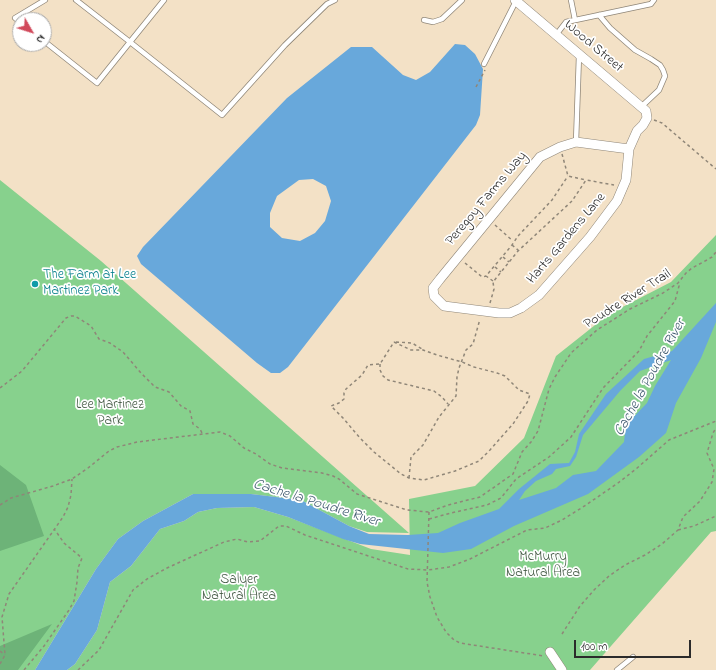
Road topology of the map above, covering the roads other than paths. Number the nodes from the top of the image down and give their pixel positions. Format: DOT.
graph roads {
  1 [pos="45,0"];
  2 [pos="76,0"];
  3 [pos="164,0"];
  4 [pos="335,0"];
  5 [pos="462,0"];
  6 [pos="570,0"];
  7 [pos="654,0"];
  8 [pos="515,1"];
  9 [pos="25,12"];
  10 [pos="599,15"];
  11 [pos="424,20"];
  12 [pos="575,20"];
  13 [pos="556,35"];
  14 [pos="130,42"];
  15 [pos="52,47"];
  16 [pos="579,54"];
  17 [pos="485,62"];
  18 [pos="641,107"];
  19 [pos="647,118"];
  20 [pos="576,142"];
  21 [pos="629,149"];
  22 [pos="434,296"];
  23 [pos="549,654"];
  24 [pos="633,658"];
  25 [pos="562,670"];
  26 [pos="617,670"];
  1 -- 9 [label="lane"];
  2 -- 14 [label="lane"];
  3 -- 14 [label="lane"];
  4 -- 14 [label="lane"];
  5 -- 11 [label="lane"];
  6 -- 12 [label="lane"];
  7 -- 10 [label="lane"];
  8 -- 13 [label="street, Wood Street"];
  8 -- 17 [label="lane"];
  10 -- 12 [label="lane"];
  10 -- 18 [label="lane"];
  12 -- 13 [label="lane"];
  13 -- 16 [label="street, Wood Street"];
  14 -- 15 [label="lane"];
  16 -- 18 [label="street, Wood Street"];
  16 -- 20 [label="lane"];
  18 -- 19 [label="street, Wood Street"];
  19 -- 21 [label="street, Harts Gardens Lane"];
  20 -- 21 [label="street, Peregoy Farms Way"];
  20 -- 22 [label="street, Peregoy Farms Way"];
  21 -- 22 [label="street, Harts Gardens Lane"];
  23 -- 25 [label="street"];
  24 -- 26 [label="lane"];
}
